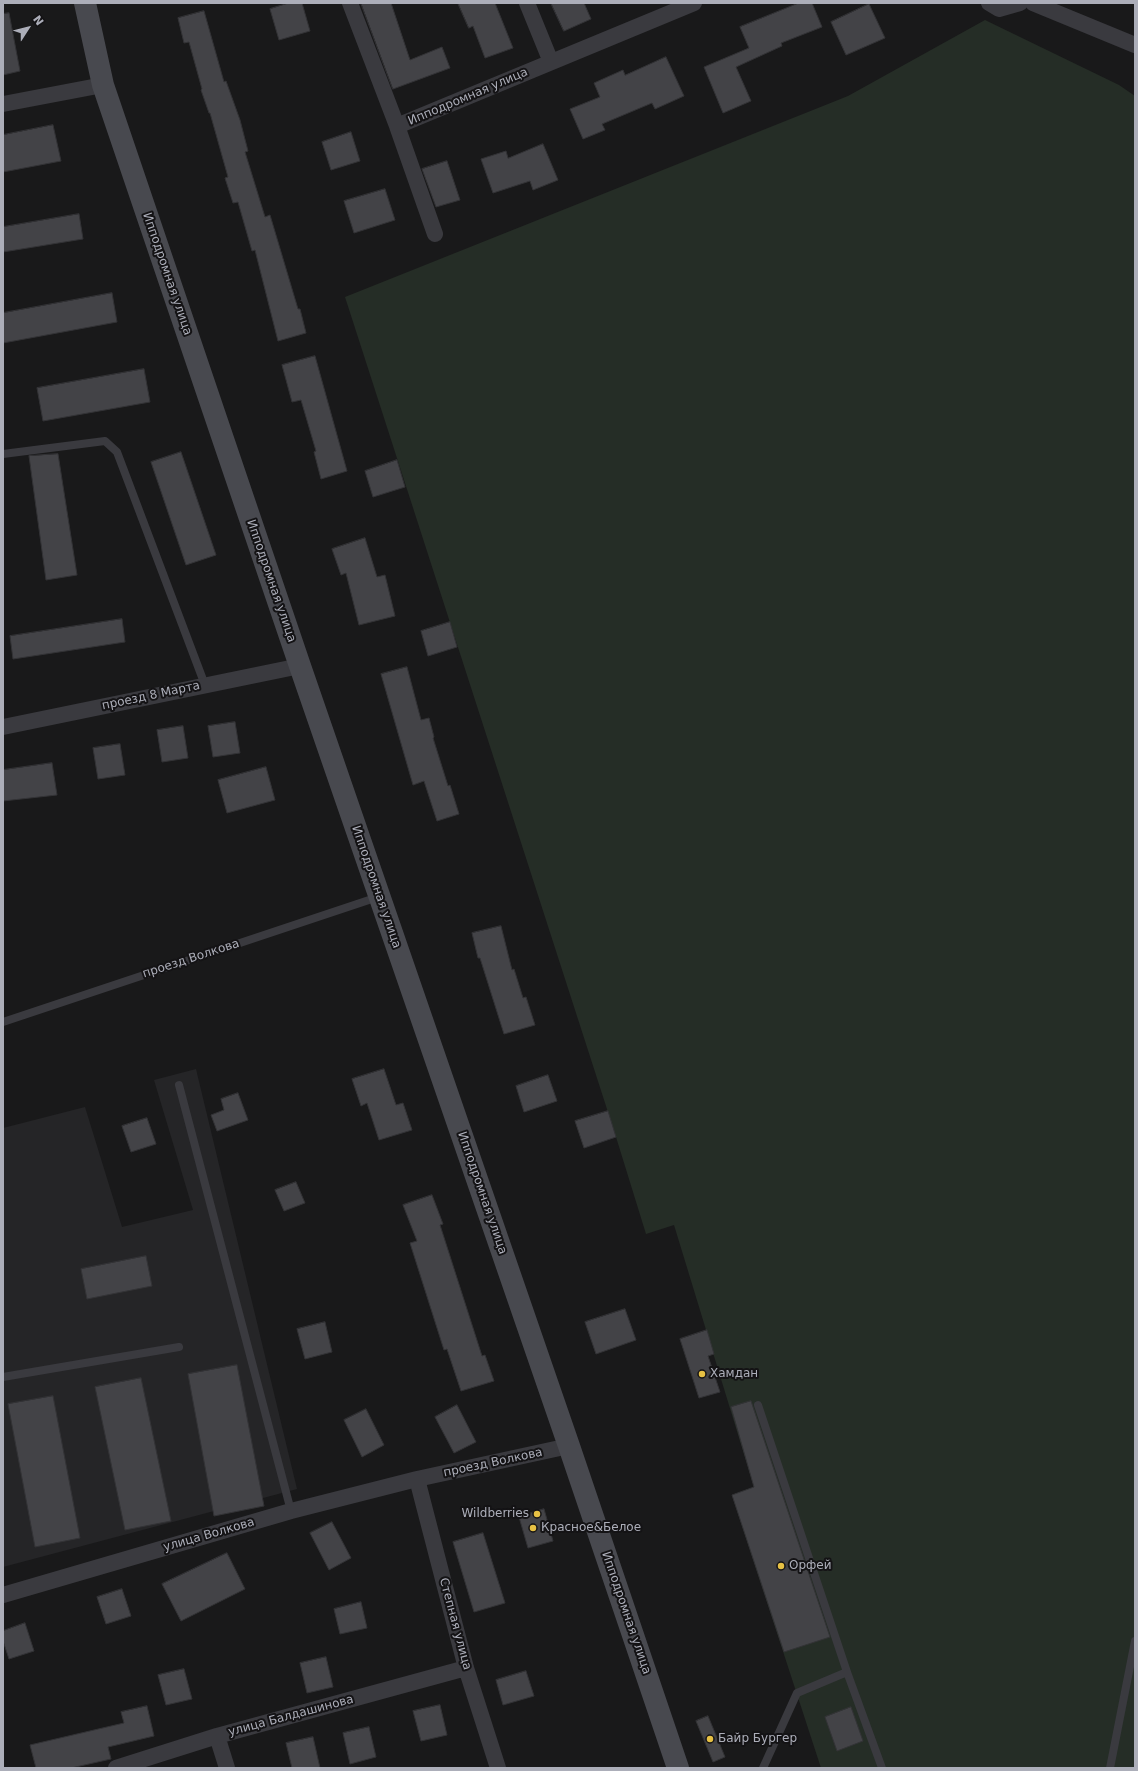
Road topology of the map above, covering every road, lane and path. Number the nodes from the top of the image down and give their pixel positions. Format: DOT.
graph roads {
  1 [pos="85,3"];
  2 [pos="350,3"];
  3 [pos="527,3"];
  4 [pos="694,3"];
  5 [pos="989,3"];
  6 [pos="1020,3"];
  7 [pos="1033,3"];
  8 [pos="1135,45"];
  9 [pos="551,62"];
  10 [pos="103,85"];
  11 [pos="3,104"];
  12 [pos="397,126"];
  13 [pos="435,234"];
  14 [pos="3,454"];
  15 [pos="300,666"];
  16 [pos="204,685"];
  17 [pos="3,727"];
  18 [pos="379,896"];
  19 [pos="3,1022"];
  20 [pos="178,1085"];
  21 [pos="179,1347"];
  22 [pos="3,1377"];
  23 [pos="758,1405"];
  24 [pos="569,1446"];
  25 [pos="416,1479"];
  26 [pos="291,1511"];
  27 [pos="3,1595"];
  28 [pos="1135,1641"];
  29 [pos="466,1668"];
  30 [pos="847,1672"];
  31 [pos="217,1736"];
  32 [pos="116,1768"];
  33 [pos="227,1768"];
  34 [pos="498,1768"];
  35 [pos="678,1768"];
  36 [pos="764,1768"];
  37 [pos="882,1768"];
  38 [pos="1110,1768"];
  1 -- 10 [label="main road, Ипподромная улица"];
  2 -- 12 [label="street, Ипподромная улица"];
  3 -- 9 [label="street"];
  4 -- 9 [label="street, Ипподромная улица"];
  5 -- 6 [label="street"];
  7 -- 8 [label="street"];
  9 -- 12 [label="street, Ипподромная улица"];
  10 -- 11 [label="street"];
  10 -- 15 [label="main road, Ипподромная улица"];
  12 -- 13 [label="street"];
  14 -- 16 [label="lane"];
  15 -- 16 [label="street, проезд 8 Марта"];
  15 -- 18 [label="main road, Ипподромная улица"];
  16 -- 17 [label="street, проезд 8 Марта"];
  18 -- 19 [label="lane, проезд Волкова"];
  18 -- 24 [label="main road, Ипподромная улица"];
  20 -- 26 [label="lane"];
  21 -- 22 [label="lane"];
  23 -- 30 [label="lane"];
  24 -- 25 [label="street, проезд Волкова"];
  24 -- 35 [label="main road, Ипподромная улица"];
  25 -- 26 [label="street, улица Волкова"];
  25 -- 29 [label="street, Степная улица"];
  26 -- 27 [label="street, улица Волкова"];
  28 -- 38 [label="lane"];
  29 -- 31 [label="street, улица Балдашинова"];
  29 -- 34 [label="street, Степная улица"];
  30 -- 36 [label="lane"];
  30 -- 37 [label="lane"];
  31 -- 32 [label="street, улица Балдашинова"];
  31 -- 33 [label="street"];
}
